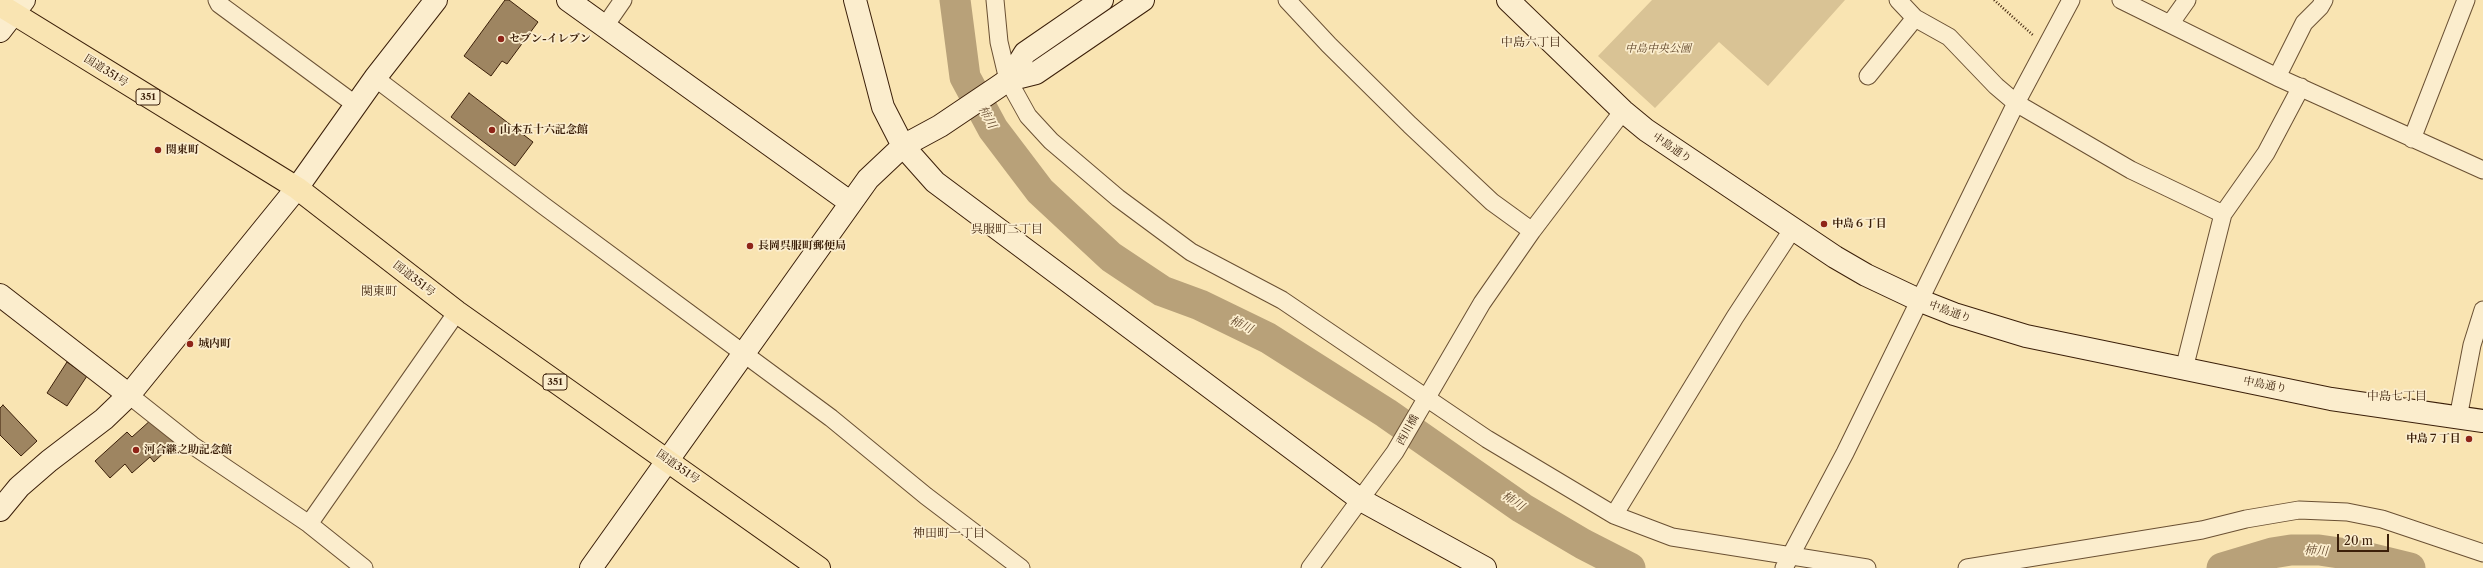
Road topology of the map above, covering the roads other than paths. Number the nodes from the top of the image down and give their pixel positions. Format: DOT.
graph roads {
  1 [pos="217,0"];
  2 [pos="436,0"];
  3 [pos="568,0"];
  4 [pos="624,0"];
  5 [pos="855,0"];
  6 [pos="994,0"];
  7 [pos="1102,0"];
  8 [pos="1143,0"];
  9 [pos="1288,0"];
  10 [pos="1508,0"];
  11 [pos="1898,0"];
  12 [pos="2071,0"];
  13 [pos="2122,0"];
  14 [pos="2187,0"];
  15 [pos="2324,0"];
  16 [pos="2466,0"];
  17 [pos="13,6"];
  18 [pos="1915,18"];
  19 [pos="2170,24"];
  20 [pos="605,26"];
  21 [pos="0,31"];
  22 [pos="1868,76"];
  23 [pos="2277,76"];
  24 [pos="375,78"];
  25 [pos="1003,83"];
  26 [pos="2301,87"];
  27 [pos="2016,103"];
  28 [pos="356,105"];
  29 [pos="1622,111"];
  30 [pos="2412,139"];
  31 [pos="903,146"];
  32 [pos="2483,170"];
  33 [pos="297,188"];
  34 [pos="851,203"];
  35 [pos="2223,214"];
  36 [pos="1792,230"];
  37 [pos="1532,231"];
  38 [pos="0,295"];
  39 [pos="1921,301"];
  40 [pos="2483,310"];
  41 [pos="457,312"];
  42 [pos="746,354"];
  43 [pos="2184,369"];
  44 [pos="129,395"];
  45 [pos="1423,402"];
  46 [pos="2458,418"];
  47 [pos="2483,421"];
  48 [pos="669,460"];
  49 [pos="1361,500"];
  50 [pos="0,510"];
  51 [pos="1614,515"];
  52 [pos="308,524"];
  53 [pos="2483,553"];
  54 [pos="1787,562"];
  55 [pos="364,568"];
  56 [pos="591,568"];
  57 [pos="819,568"];
  58 [pos="1022,568"];
  59 [pos="1310,568"];
  60 [pos="1485,568"];
  61 [pos="1867,568"];
  62 [pos="1967,568"];
  1 -- 28 [label="street"];
  2 -- 24 [label="street"];
  3 -- 20 [label="street"];
  4 -- 20 [label="street"];
  5 -- 31 [label="street"];
  6 -- 25 [label="street"];
  7 -- 25 [label="street"];
  8 -- 25 [label="street"];
  9 -- 37 [label="street"];
  10 -- 29 [label="street, 中島通り"];
  11 -- 18 [label="street"];
  12 -- 27 [label="street"];
  13 -- 19 [label="street"];
  14 -- 19 [label="street"];
  15 -- 23 [label="street"];
  16 -- 30 [label="street"];
  17 -- 21 [label="street"];
  17 -- 33 [label="highway, 国道351号 / 351"];
  18 -- 22 [label="street"];
  18 -- 27 [label="street"];
  19 -- 23 [label="street"];
  20 -- 34 [label="street"];
  23 -- 26 [label="street"];
  24 -- 28 [label="street"];
  24 -- 42 [label="street"];
  25 -- 31 [label="street"];
  25 -- 45 [label="street"];
  26 -- 30 [label="street"];
  26 -- 35 [label="street"];
  27 -- 35 [label="street"];
  27 -- 39 [label="street"];
  28 -- 33 [label="street"];
  29 -- 36 [label="street, 中島通り"];
  29 -- 37 [label="street, 西川橋"];
  30 -- 32 [label="street"];
  31 -- 34 [label="street"];
  31 -- 49 [label="street"];
  33 -- 41 [label="highway, 国道351号 / 351"];
  33 -- 44 [label="street"];
  34 -- 42 [label="street"];
  35 -- 43 [label="street"];
  36 -- 39 [label="street, 中島通り"];
  36 -- 51 [label="street"];
  37 -- 45 [label="street, 西川橋"];
  38 -- 44 [label="street"];
  39 -- 43 [label="street, 中島通り"];
  39 -- 54 [label="street"];
  40 -- 46 [label="street"];
  41 -- 48 [label="highway, 国道351号 / 351"];
  41 -- 52 [label="street"];
  42 -- 48 [label="street"];
  42 -- 58 [label="street"];
  43 -- 46 [label="street, 中島通り"];
  44 -- 50 [label="street"];
  44 -- 52 [label="street"];
  45 -- 49 [label="street, 西川橋"];
  45 -- 51 [label="street"];
  46 -- 47 [label="street, 中島通り"];
  48 -- 56 [label="street"];
  48 -- 57 [label="highway, 国道351号 / 351"];
  49 -- 59 [label="street, 西川橋"];
  49 -- 60 [label="street"];
  51 -- 54 [label="street"];
  52 -- 55 [label="street"];
  53 -- 62 [label="street"];
  54 -- 61 [label="street"];
}
